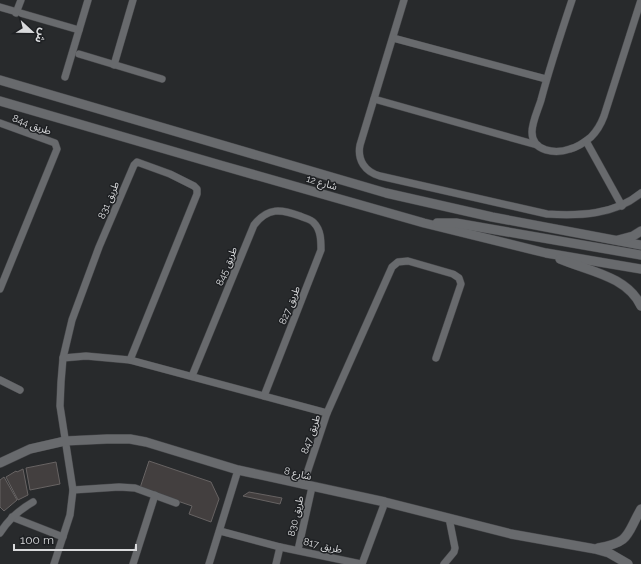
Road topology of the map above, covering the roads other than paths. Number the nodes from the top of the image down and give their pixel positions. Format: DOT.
graph roads {
  1 [pos="21,0"];
  2 [pos="88,0"];
  3 [pos="133,0"];
  4 [pos="404,0"];
  5 [pos="572,0"];
  6 [pos="641,0"];
  7 [pos="0,7"];
  8 [pos="16,13"];
  9 [pos="79,30"];
  10 [pos="393,38"];
  11 [pos="79,54"];
  12 [pos="114,65"];
  13 [pos="65,77"];
  14 [pos="162,79"];
  15 [pos="546,79"];
  16 [pos="0,80"];
  17 [pos="374,99"];
  18 [pos="0,101"];
  19 [pos="0,123"];
  20 [pos="586,141"];
  21 [pos="537,146"];
  22 [pos="641,193"];
  23 [pos="622,206"];
  24 [pos="313,221"];
  25 [pos="424,223"];
  26 [pos="641,231"];
  27 [pos="615,240"];
  28 [pos="641,245"];
  29 [pos="546,253"];
  30 [pos="641,254"];
  31 [pos="641,269"];
  32 [pos="0,289"];
  33 [pos="641,306"];
  34 [pos="63,358"];
  35 [pos="436,358"];
  36 [pos="130,360"];
  37 [pos="192,376"];
  38 [pos="0,380"];
  39 [pos="20,390"];
  40 [pos="264,396"];
  41 [pos="327,413"];
  42 [pos="65,441"];
  43 [pos="0,463"];
  44 [pos="238,470"];
  45 [pos="308,486"];
  46 [pos="73,490"];
  47 [pos="154,495"];
  48 [pos="33,502"];
  49 [pos="385,502"];
  50 [pos="176,503"];
  51 [pos="641,509"];
  52 [pos="12,517"];
  53 [pos="449,518"];
  54 [pos="220,531"];
  55 [pos="0,533"];
  56 [pos="63,537"];
  57 [pos="280,547"];
  58 [pos="595,549"];
  59 [pos="298,550"];
  60 [pos="330,561"];
  61 [pos="54,564"];
  62 [pos="133,564"];
  63 [pos="209,564"];
  64 [pos="276,564"];
  65 [pos="362,564"];
  66 [pos="444,564"];
  67 [pos="628,564"];
  1 -- 8 [label="street"];
  2 -- 9 [label="street"];
  3 -- 12 [label="street"];
  4 -- 10 [label="street"];
  5 -- 15 [label="street"];
  6 -- 20 [label="street"];
  7 -- 8 [label="street"];
  8 -- 9 [label="street"];
  9 -- 13 [label="street"];
  10 -- 15 [label="street"];
  10 -- 17 [label="street"];
  11 -- 12 [label="street"];
  12 -- 14 [label="street"];
  15 -- 21 [label="street"];
  16 -- 27 [label="street, شارع 12"];
  17 -- 21 [label="street"];
  17 -- 23 [label="street"];
  18 -- 25 [label="street, شارع 12"];
  19 -- 32 [label="street, طريق 844"];
  20 -- 21 [label="street"];
  20 -- 23 [label="street"];
  22 -- 23 [label="street"];
  24 -- 37 [label="street, طريق 845"];
  24 -- 40 [label="street, طريق 827"];
  25 -- 29 [label="street, شارع 12"];
  25 -- 30 [label="street"];
  26 -- 27 [label="street"];
  27 -- 28 [label="street, شارع 12"];
  29 -- 31 [label="street, شارع 12"];
  29 -- 33 [label="street"];
  34 -- 36 [label="street"];
  34 -- 36 [label="street, طريق 831"];
  34 -- 42 [label="street, طريق 831"];
  35 -- 41 [label="street, طريق 847"];
  36 -- 37 [label="street"];
  37 -- 40 [label="street"];
  38 -- 39 [label="street"];
  40 -- 41 [label="street"];
  41 -- 45 [label="street, طريق 847"];
  42 -- 43 [label="street, شارع 8"];
  42 -- 44 [label="street, شارع 8"];
  42 -- 46 [label="street, طريق 831"];
  44 -- 45 [label="street, شارع 8"];
  44 -- 54 [label="street"];
  45 -- 49 [label="street, شارع 8"];
  45 -- 59 [label="street, طريق 830"];
  46 -- 47 [label="street"];
  46 -- 56 [label="street, طريق 831"];
  47 -- 50 [label="street"];
  47 -- 62 [label="street"];
  48 -- 52 [label="street"];
  49 -- 53 [label="street, شارع 8"];
  49 -- 65 [label="street"];
  51 -- 58 [label="street, شارع 8"];
  52 -- 55 [label="street"];
  52 -- 56 [label="street"];
  53 -- 58 [label="street, شارع 8"];
  53 -- 66 [label="street"];
  54 -- 57 [label="street, طريق 817"];
  54 -- 63 [label="street"];
  56 -- 61 [label="street, طريق 831"];
  57 -- 59 [label="street, طريق 817"];
  57 -- 64 [label="street"];
  58 -- 67 [label="street, شارع 8"];
  59 -- 60 [label="street, طريق 817"];
  60 -- 65 [label="street, طريق 817"];
}
